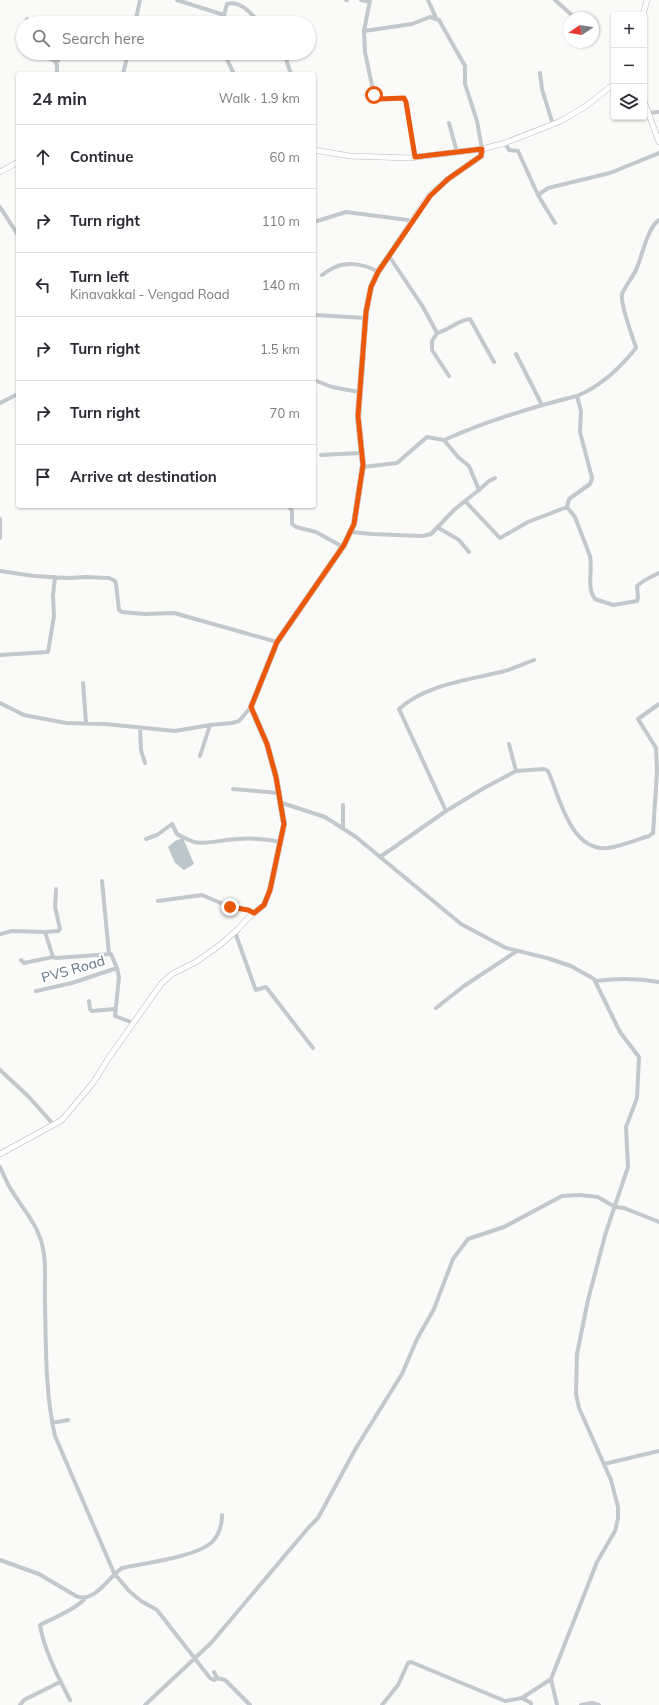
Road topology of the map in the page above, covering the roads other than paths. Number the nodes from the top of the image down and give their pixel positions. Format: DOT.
graph roads {
  1 [pos="140,0"];
  2 [pos="177,0"];
  3 [pos="361,0"];
  4 [pos="428,0"];
  5 [pos="555,0"];
  6 [pos="647,0"];
  7 [pos="370,1"];
  8 [pos="568,12"];
  9 [pos="645,12"];
  10 [pos="224,15"];
  11 [pos="137,16"];
  12 [pos="253,16"];
  13 [pos="436,18"];
  14 [pos="364,31"];
  15 [pos="126,60"];
  16 [pos="227,60"];
  17 [pos="286,60"];
  18 [pos="56,62"];
  19 [pos="57,72"];
  20 [pos="123,72"];
  21 [pos="233,72"];
  22 [pos="290,72"];
  23 [pos="540,72"];
  24 [pos="611,86"];
  25 [pos="647,110"];
  26 [pos="659,112"];
  27 [pos="648,113"];
  28 [pos="449,123"];
  29 [pos="553,125"];
  30 [pos="658,138"];
  31 [pos="505,142"];
  32 [pos="482,149"];
  33 [pos="316,150"];
  34 [pos="457,152"];
  35 [pos="659,153"];
  36 [pos="415,157"];
  37 [pos="16,163"];
  38 [pos="0,172"];
  39 [pos="538,195"];
  40 [pos="0,207"];
  41 [pos="659,220"];
  42 [pos="316,222"];
  43 [pos="411,223"];
  44 [pos="555,223"];
  45 [pos="16,232"];
  46 [pos="389,256"];
  47 [pos="378,272"];
  48 [pos="322,275"];
  49 [pos="316,315"];
  50 [pos="365,318"];
  51 [pos="437,333"];
  52 [pos="516,354"];
  53 [pos="494,362"];
  54 [pos="449,376"];
  55 [pos="316,381"];
  56 [pos="359,392"];
  57 [pos="16,395"];
  58 [pos="577,396"];
  59 [pos="0,402"];
  60 [pos="542,405"];
  61 [pos="444,440"];
  62 [pos="361,453"];
  63 [pos="321,455"];
  64 [pos="363,467"];
  65 [pos="496,478"];
  66 [pos="479,490"];
  67 [pos="465,501"];
  68 [pos="567,507"];
  69 [pos="290,508"];
  70 [pos="0,518"];
  71 [pos="437,526"];
  72 [pos="351,532"];
  73 [pos="0,538"];
  74 [pos="343,547"];
  75 [pos="468,552"];
  76 [pos="0,571"];
  77 [pos="659,573"];
  78 [pos="55,577"];
  79 [pos="277,642"];
  80 [pos="0,656"];
  81 [pos="534,660"];
  82 [pos="83,683"];
  83 [pos="0,703"];
  84 [pos="659,704"];
  85 [pos="251,707"];
  86 [pos="86,723"];
  87 [pos="210,724"];
  88 [pos="140,728"];
  89 [pos="510,744"];
  90 [pos="200,756"];
  91 [pos="145,763"];
  92 [pos="516,771"];
  93 [pos="233,790"];
  94 [pos="278,793"];
  95 [pos="279,802"];
  96 [pos="343,805"];
  97 [pos="446,812"];
  98 [pos="343,828"];
  99 [pos="146,839"];
  100 [pos="281,842"];
  101 [pos="380,857"];
  102 [pos="102,881"];
  103 [pos="56,889"];
  104 [pos="158,901"];
  105 [pos="254,913"];
  106 [pos="45,932"];
  107 [pos="235,932"];
  108 [pos="0,934"];
  109 [pos="517,951"];
  110 [pos="110,954"];
  111 [pos="53,957"];
  112 [pos="21,960"];
  113 [pos="117,968"];
  114 [pos="596,981"];
  115 [pos="659,982"];
  116 [pos="36,991"];
  117 [pos="88,1001"];
  118 [pos="436,1008"];
  119 [pos="114,1009"];
  120 [pos="133,1023"];
  121 [pos="313,1048"];
  122 [pos="0,1070"];
  123 [pos="54,1125"];
  124 [pos="0,1154"];
  125 [pos="0,1167"];
  126 [pos="614,1206"];
  127 [pos="659,1222"];
  128 [pos="68,1420"];
  129 [pos="52,1423"];
  130 [pos="659,1451"];
  131 [pos="604,1464"];
  132 [pos="222,1515"];
  133 [pos="0,1560"];
  134 [pos="114,1573"];
  135 [pos="86,1597"];
  136 [pos="194,1660"];
  137 [pos="214,1672"];
  138 [pos="216,1678"];
  139 [pos="551,1679"];
  140 [pos="60,1682"];
  141 [pos="522,1698"];
  142 [pos="70,1700"];
  143 [pos="20,1705"];
  144 [pos="145,1705"];
  145 [pos="250,1705"];
  146 [pos="382,1705"];
  147 [pos="531,1705"];
  148 [pos="557,1705"];
  149 [pos="581,1705"];
  150 [pos="599,1705"];
  1 -- 11 [label="street"];
  2 -- 10 [label="street"];
  3 -- 7 [label="street"];
  4 -- 13 [label="street"];
  5 -- 8 [label="street"];
  6 -- 9 [label="main road"];
  7 -- 14 [label="street"];
  10 -- 12 [label="street"];
  13 -- 14 [label="street"];
  13 -- 32 [label="street"];
  14 -- 36 [label="street"];
  15 -- 20 [label="street"];
  16 -- 21 [label="street"];
  17 -- 22 [label="street"];
  18 -- 19 [label="street"];
  23 -- 29 [label="street"];
  24 -- 29 [label="main road"];
  25 -- 27 [label="main road"];
  26 -- 27 [label="street"];
  27 -- 30 [label="main road"];
  28 -- 34 [label="street"];
  29 -- 31 [label="main road"];
  31 -- 32 [label="main road"];
  31 -- 39 [label="street"];
  32 -- 34 [label="main road"];
  32 -- 43 [label="main road"];
  33 -- 36 [label="main road"];
  34 -- 36 [label="main road"];
  35 -- 39 [label="street"];
  37 -- 38 [label="main road"];
  39 -- 44 [label="street"];
  40 -- 45 [label="street"];
  41 -- 58 [label="street"];
  42 -- 43 [label="street"];
  43 -- 46 [label="main road"];
  46 -- 47 [label="main road"];
  46 -- 51 [label="street"];
  47 -- 48 [label="street"];
  47 -- 50 [label="main road"];
  49 -- 50 [label="street"];
  50 -- 56 [label="main road"];
  51 -- 53 [label="street"];
  51 -- 54 [label="street"];
  52 -- 60 [label="street"];
  55 -- 56 [label="street"];
  56 -- 62 [label="main road"];
  57 -- 59 [label="street"];
  58 -- 60 [label="street"];
  58 -- 68 [label="street"];
  60 -- 61 [label="street"];
  61 -- 64 [label="street"];
  61 -- 66 [label="street"];
  62 -- 63 [label="street"];
  62 -- 64 [label="main road"];
  64 -- 72 [label="main road"];
  65 -- 66 [label="street"];
  66 -- 67 [label="street"];
  67 -- 68 [label="street"];
  67 -- 71 [label="street"];
  68 -- 77 [label="street"];
  69 -- 74 [label="street"];
  70 -- 73 [label="street"];
  71 -- 72 [label="street"];
  71 -- 75 [label="street"];
  72 -- 74 [label="main road"];
  74 -- 79 [label="main road"];
  76 -- 78 [label="street"];
  78 -- 79 [label="street"];
  78 -- 80 [label="street"];
  79 -- 85 [label="main road"];
  81 -- 97 [label="street"];
  82 -- 86 [label="street"];
  83 -- 86 [label="street"];
  84 -- 92 [label="street"];
  85 -- 87 [label="street"];
  85 -- 94 [label="main road"];
  86 -- 88 [label="street"];
  87 -- 88 [label="street"];
  87 -- 90 [label="street"];
  88 -- 91 [label="street"];
  89 -- 92 [label="street"];
  92 -- 97 [label="street"];
  93 -- 94 [label="street"];
  94 -- 95 [label="main road"];
  95 -- 98 [label="street"];
  95 -- 100 [label="main road"];
  96 -- 98 [label="street"];
  97 -- 101 [label="street"];
  98 -- 101 [label="street"];
  99 -- 100 [label="street"];
  100 -- 105 [label="main road"];
  101 -- 109 [label="street"];
  102 -- 110 [label="street, PVS Road"];
  103 -- 106 [label="street"];
  104 -- 105 [label="street"];
  105 -- 107 [label="main road"];
  106 -- 108 [label="street"];
  106 -- 111 [label="street"];
  107 -- 120 [label="main road"];
  107 -- 121 [label="street"];
  109 -- 114 [label="street"];
  109 -- 118 [label="street"];
  110 -- 111 [label="street"];
  110 -- 113 [label="street"];
  111 -- 112 [label="street"];
  113 -- 116 [label="street, PVS Road"];
  113 -- 119 [label="street"];
  114 -- 115 [label="street"];
  114 -- 126 [label="street"];
  117 -- 119 [label="street"];
  119 -- 120 [label="street"];
  120 -- 123 [label="main road"];
  122 -- 123 [label="street"];
  123 -- 124 [label="main road"];
  125 -- 129 [label="street"];
  126 -- 127 [label="street"];
  126 -- 131 [label="street"];
  126 -- 136 [label="street"];
  128 -- 129 [label="street"];
  129 -- 134 [label="street"];
  130 -- 131 [label="street"];
  131 -- 139 [label="street"];
  132 -- 134 [label="street"];
  133 -- 135 [label="street"];
  134 -- 135 [label="street"];
  134 -- 136 [label="street"];
  135 -- 140 [label="street"];
  136 -- 138 [label="street"];
  136 -- 144 [label="street"];
  137 -- 138 [label="street"];
  138 -- 145 [label="street"];
  139 -- 141 [label="street"];
  139 -- 148 [label="street"];
  140 -- 142 [label="street"];
  140 -- 143 [label="street"];
  141 -- 146 [label="street"];
  141 -- 147 [label="street"];
  149 -- 150 [label="street"];
}
